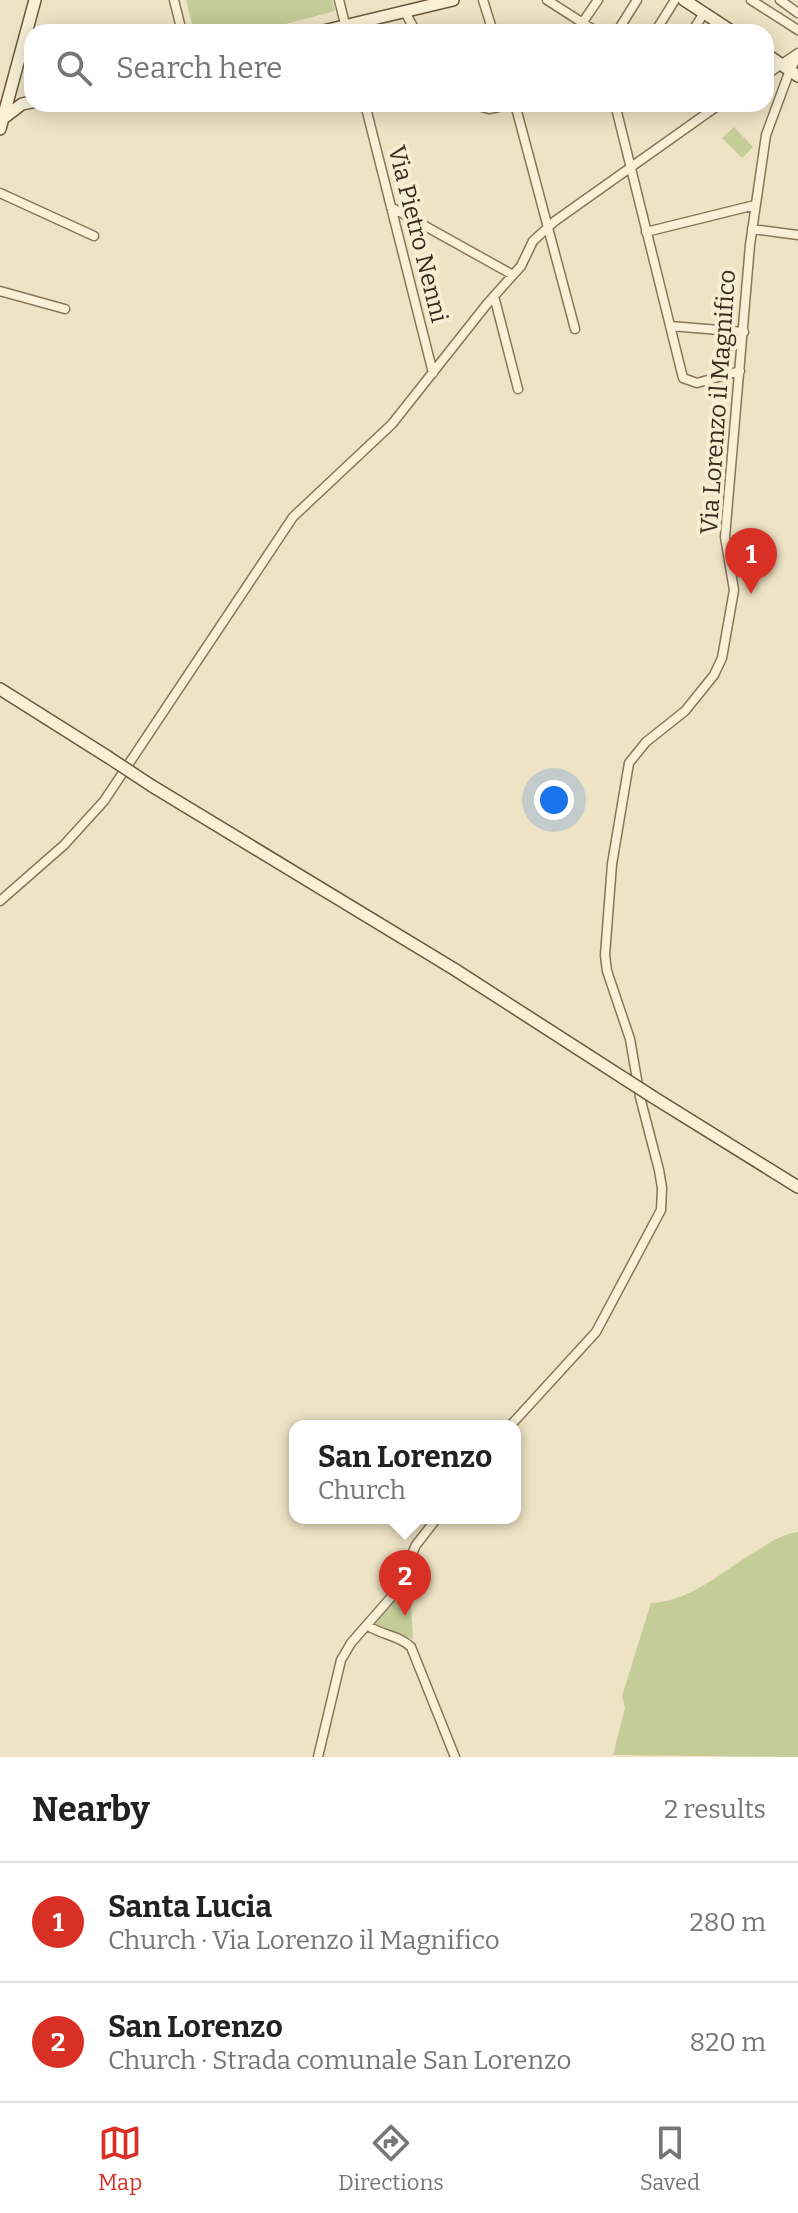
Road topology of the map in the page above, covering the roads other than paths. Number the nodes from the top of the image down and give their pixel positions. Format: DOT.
graph roads {
  1 [pos="35,0"];
  2 [pos="174,0"];
  3 [pos="339,0"];
  4 [pos="453,0"];
  5 [pos="483,0"];
  6 [pos="547,0"];
  7 [pos="598,0"];
  8 [pos="637,0"];
  9 [pos="675,0"];
  10 [pos="684,0"];
  11 [pos="751,0"];
  12 [pos="780,0"];
  13 [pos="420,4"];
  14 [pos="700,7"];
  15 [pos="405,12"];
  16 [pos="798,13"];
  17 [pos="583,22"];
  18 [pos="29,24"];
  19 [pos="180,24"];
  20 [pos="345,24"];
  21 [pos="363,24"];
  22 [pos="412,24"];
  23 [pos="490,24"];
  24 [pos="586,24"];
  25 [pos="622,24"];
  26 [pos="660,24"];
  27 [pos="722,24"];
  28 [pos="798,30"];
  29 [pos="24,42"];
  30 [pos="798,55"];
  31 [pos="790,70"];
  32 [pos="12,88"];
  33 [pos="24,102"];
  34 [pos="24,106"];
  35 [pos="367,112"];
  36 [pos="516,112"];
  37 [pos="617,112"];
  38 [pos="708,112"];
  39 [pos="2,124"];
  40 [pos="629,168"];
  41 [pos="0,193"];
  42 [pos="755,205"];
  43 [pos="391,207"];
  44 [pos="548,227"];
  45 [pos="752,229"];
  46 [pos="646,232"];
  47 [pos="798,235"];
  48 [pos="94,236"];
  49 [pos="513,275"];
  50 [pos="0,291"];
  51 [pos="494,296"];
  52 [pos="65,309"];
  53 [pos="670,326"];
  54 [pos="575,329"];
  55 [pos="744,332"];
  56 [pos="740,371"];
  57 [pos="433,373"];
  58 [pos="518,389"];
  59 [pos="0,689"];
  60 [pos="0,901"];
  61 [pos="798,1187"];
  62 [pos="515,1420"];
  63 [pos="432,1524"];
  64 [pos="367,1625"];
  65 [pos="318,1757"];
  66 [pos="455,1757"];
  1 -- 18 [label="main road"];
  2 -- 19 [label="street"];
  3 -- 20 [label="street"];
  4 -- 13 [label="main road"];
  5 -- 23 [label="street"];
  6 -- 17 [label="street"];
  7 -- 17 [label="street"];
  8 -- 25 [label="street"];
  9 -- 26 [label="street"];
  10 -- 14 [label="main road"];
  11 -- 28 [label="street"];
  12 -- 16 [label="street"];
  13 -- 15 [label="main road"];
  14 -- 27 [label="main road"];
  15 -- 21 [label="main road"];
  15 -- 22 [label="street"];
  17 -- 24 [label="street"];
  29 -- 32 [label="main road"];
  30 -- 31 [label="street, Via Lorenzo il Magnifico"];
  31 -- 42 [label="street, Via Lorenzo il Magnifico"];
  32 -- 33 [label="main road"];
  32 -- 39 [label="main road"];
  34 -- 39 [label="main road"];
  35 -- 43 [label="street, Via Pietro Nenni"];
  36 -- 44 [label="street"];
  37 -- 40 [label="street"];
  38 -- 40 [label="street"];
  40 -- 44 [label="street"];
  40 -- 46 [label="street"];
  41 -- 48 [label="street"];
  42 -- 45 [label="street, Via Lorenzo il Magnifico"];
  42 -- 46 [label="street"];
  43 -- 49 [label="street"];
  43 -- 57 [label="street, Via Pietro Nenni"];
  44 -- 49 [label="street"];
  44 -- 54 [label="street"];
  45 -- 47 [label="street"];
  45 -- 55 [label="street, Via Lorenzo il Magnifico"];
  46 -- 53 [label="street"];
  49 -- 51 [label="street"];
  50 -- 52 [label="street"];
  51 -- 57 [label="street"];
  51 -- 58 [label="street"];
  53 -- 55 [label="street"];
  53 -- 56 [label="street"];
  55 -- 56 [label="street, Via Lorenzo il Magnifico"];
  56 -- 62 [label="street, Via Lorenzo il Magnifico"];
  57 -- 60 [label="street"];
  59 -- 61 [label="main road, bridge"];
  63 -- 64 [label="street"];
  64 -- 65 [label="street"];
  64 -- 66 [label="street"];
}
